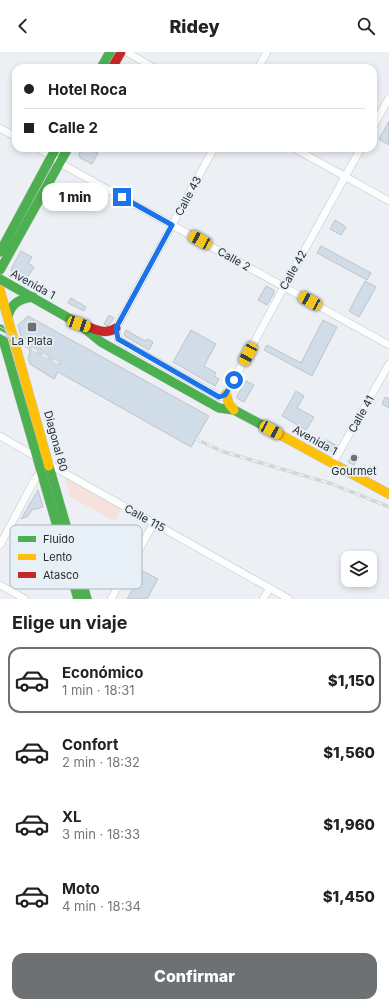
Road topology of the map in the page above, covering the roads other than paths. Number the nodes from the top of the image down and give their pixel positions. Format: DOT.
graph roads {
  1 [pos="110,52"];
  2 [pos="121,52"];
  3 [pos="127,52"];
  4 [pos="267,52"];
  5 [pos="103,64"];
  6 [pos="114,64"];
  7 [pos="147,64"];
  8 [pos="260,64"];
  9 [pos="389,98"];
  10 [pos="377,120"];
  11 [pos="0,128"];
  12 [pos="12,135"];
  13 [pos="54,152"];
  14 [pos="66,152"];
  15 [pos="212,152"];
  16 [pos="301,152"];
  17 [pos="359,152"];
  18 [pos="60,163"];
  19 [pos="345,176"];
  20 [pos="389,201"];
  21 [pos="172,225"];
  22 [pos="0,252"];
  23 [pos="0,270"];
  24 [pos="0,279"];
  25 [pos="284,287"];
  26 [pos="0,290"];
  27 [pos="33,297"];
  28 [pos="8,317"];
  29 [pos="79,324"];
  30 [pos="116,328"];
  31 [pos="0,329"];
  32 [pos="389,345"];
  33 [pos="389,364"];
  34 [pos="226,394"];
  35 [pos="234,410"];
  36 [pos="0,436"];
  37 [pos="37,457"];
  38 [pos="50,464"];
  39 [pos="333,464"];
  40 [pos="41,472"];
  41 [pos="389,494"];
  42 [pos="154,522"];
  43 [pos="10,525"];
  44 [pos="10,525"];
  45 [pos="56,525"];
  46 [pos="67,525"];
  47 [pos="142,543"];
  48 [pos="0,544"];
  49 [pos="0,585"];
  50 [pos="270,588"];
  51 [pos="75,589"];
  52 [pos="84,589"];
  53 [pos="116,589"];
  54 [pos="25,599"];
  55 [pos="78,599"];
  56 [pos="87,599"];
  57 [pos="110,599"];
  58 [pos="263,599"];
  59 [pos="289,599"];
  1 -- 5 [label="main road"];
  2 -- 6 [label="main road"];
  3 -- 7 [label="street"];
  4 -- 8 [label="street"];
  9 -- 10 [label="street"];
  11 -- 12 [label="street"];
  13 -- 18 [label="street, Calle 2"];
  13 -- 22 [label="main road"];
  14 -- 18 [label="main road"];
  15 -- 21 [label="street, Calle 43"];
  16 -- 19 [label="street"];
  17 -- 19 [label="street, Calle 42"];
  18 -- 21 [label="street, Calle 2"];
  18 -- 23 [label="main road"];
  19 -- 20 [label="street"];
  19 -- 25 [label="street, Calle 42"];
  21 -- 25 [label="street, Calle 2"];
  21 -- 30 [label="street, Calle 43"];
  24 -- 27 [label="main road, Avenida 1"];
  25 -- 32 [label="street, Calle 2"];
  25 -- 34 [label="street, Calle 42"];
  26 -- 28 [label="main road, Diagonal 80"];
  27 -- 28 [label="main road"];
  27 -- 29 [label="main road, Avenida 1"];
  28 -- 38 [label="main road, Diagonal 80"];
  29 -- 30 [label="main road"];
  29 -- 35 [label="main road, Avenida 1"];
  30 -- 34 [label="street"];
  31 -- 37 [label="main road, Diagonal 80"];
  33 -- 39 [label="street, Calle 41"];
  34 -- 35 [label="main road"];
  35 -- 39 [label="main road, Avenida 1"];
  36 -- 37 [label="street, Calle 115"];
  37 -- 38 [label="street, Calle 115"];
  37 -- 40 [label="main road, Diagonal 80"];
  38 -- 40 [label="street"];
  38 -- 42 [label="street, Calle 115"];
  38 -- 46 [label="main road, Diagonal 80"];
  39 -- 41 [label="main road, Avenida 1"];
  40 -- 43 [label="street"];
  40 -- 45 [label="main road, Diagonal 80"];
  42 -- 47 [label="street"];
  42 -- 50 [label="street, Calle 115"];
  44 -- 48 [label="street"];
  49 -- 54 [label="street"];
  50 -- 58 [label="street"];
  50 -- 59 [label="street, Calle 115"];
  51 -- 55 [label="main road, Diagonal 80"];
  52 -- 56 [label="main road, Diagonal 80"];
  53 -- 57 [label="street"];
}
